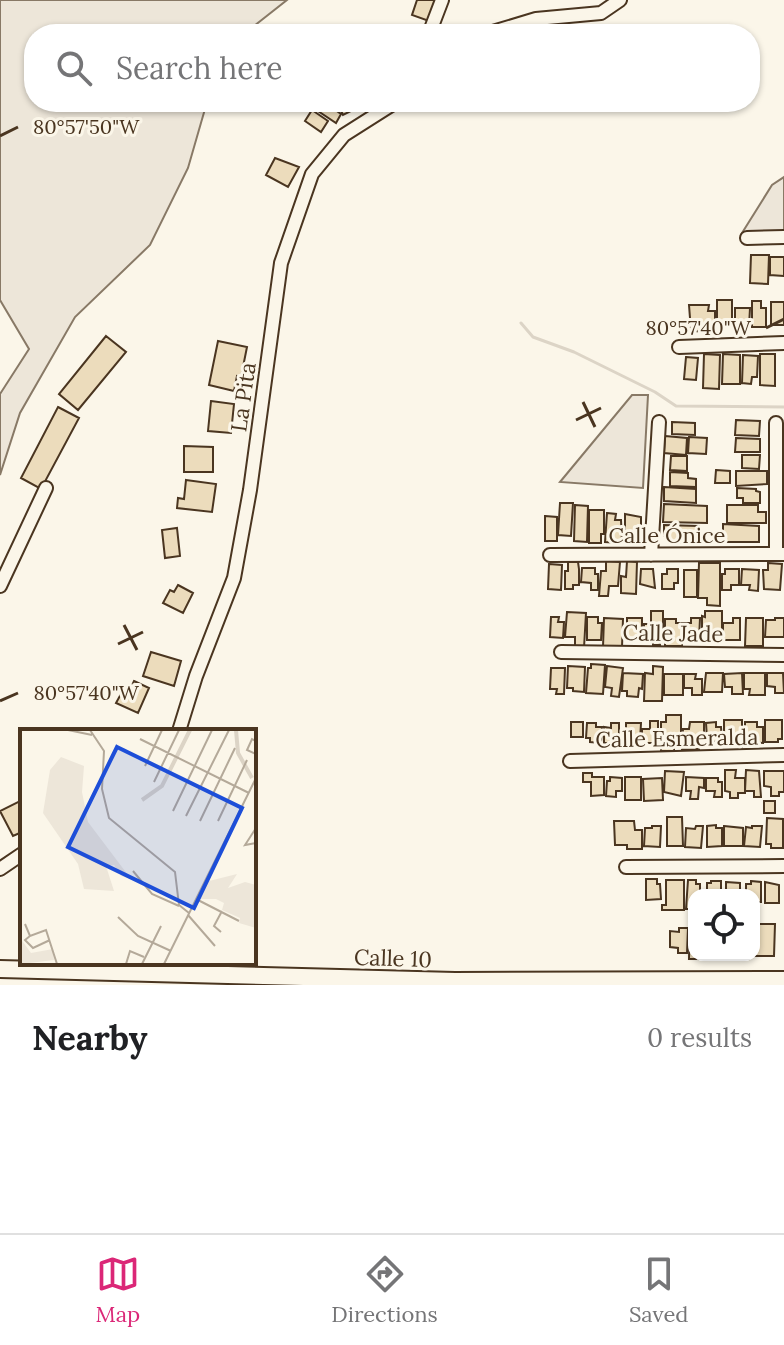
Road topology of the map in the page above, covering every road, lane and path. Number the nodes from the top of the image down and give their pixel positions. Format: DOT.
graph roads {
  1 [pos="442,0"];
  2 [pos="620,0"];
  3 [pos="433,24"];
  4 [pos="519,24"];
  5 [pos="380,112"];
  6 [pos="784,237"];
  7 [pos="747,238"];
  8 [pos="784,343"];
  9 [pos="679,347"];
  10 [pos="659,422"];
  11 [pos="776,423"];
  12 [pos="46,488"];
  13 [pos="780,554"];
  14 [pos="550,555"];
  15 [pos="651,555"];
  16 [pos="0,586"];
  17 [pos="561,652"];
  18 [pos="784,655"];
  19 [pos="180,729"];
  20 [pos="784,755"];
  21 [pos="570,761"];
  22 [pos="20,855"];
  23 [pos="784,866"];
  24 [pos="626,867"];
  25 [pos="0,869"];
  26 [pos="0,969"];
  27 [pos="64,977"];
  28 [pos="784,980"];
  1 -- 3 [label="street"];
  2 -- 4 [label="street"];
  5 -- 19 [label="street, La Pita"];
  6 -- 7 [label="street"];
  8 -- 9 [label="street"];
  10 -- 15 [label="street"];
  11 -- 13 [label="street"];
  12 -- 16 [label="street"];
  13 -- 15 [label="street, Calle Ónice"];
  14 -- 15 [label="street, Calle Ónice"];
  17 -- 18 [label="street, Calle Jade"];
  20 -- 21 [label="street, Calle Esmeralda"];
  22 -- 25 [label="street"];
  23 -- 24 [label="street"];
  26 -- 27 [label="main road, Calle 10"];
  27 -- 28 [label="main road, Calle 10"];
}
